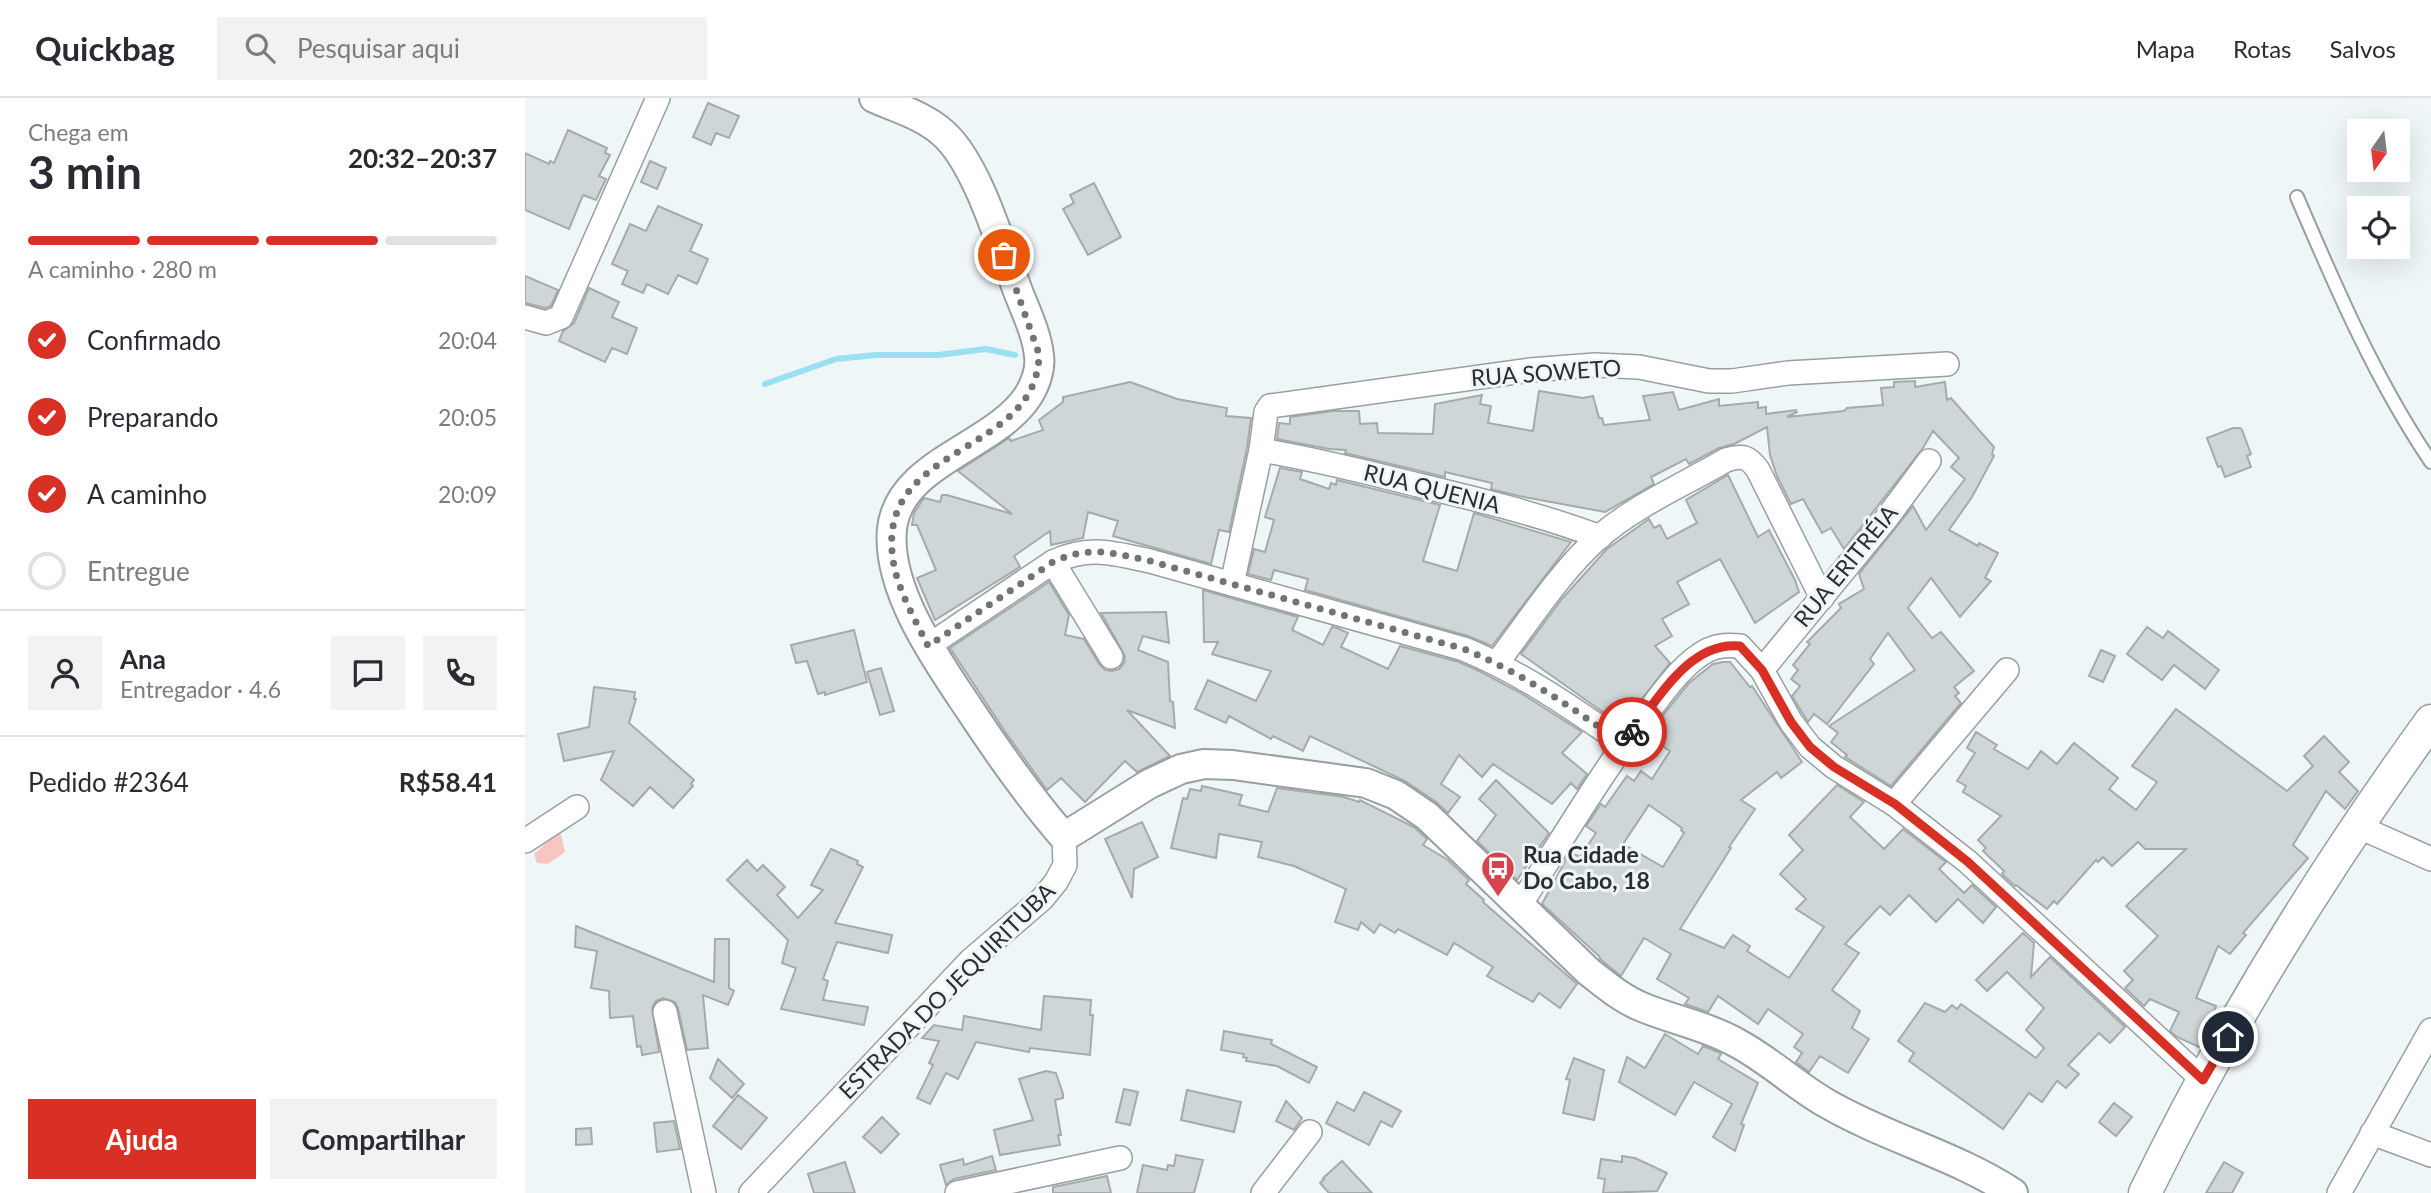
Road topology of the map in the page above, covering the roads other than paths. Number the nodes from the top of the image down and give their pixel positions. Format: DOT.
graph roads {
  1 [pos="658,98"];
  2 [pos="874,98"];
  3 [pos="2297,197"];
  4 [pos="525,317"];
  5 [pos="1947,364"];
  6 [pos="1261,450"];
  7 [pos="1929,461"];
  8 [pos="2431,462"];
  9 [pos="1600,537"];
  10 [pos="1053,562"];
  11 [pos="1232,584"];
  12 [pos="1822,598"];
  13 [pos="928,646"];
  14 [pos="1111,657"];
  15 [pos="1497,663"];
  16 [pos="1762,670"];
  17 [pos="2007,670"];
  18 [pos="2431,721"];
  19 [pos="1623,744"];
  20 [pos="1895,804"];
  21 [pos="577,807"];
  22 [pos="2357,826"];
  23 [pos="1064,837"];
  24 [pos="525,841"];
  25 [pos="2431,859"];
  26 [pos="1520,905"];
  27 [pos="665,1012"];
  28 [pos="2431,1030"];
  29 [pos="2203,1080"];
  30 [pos="1310,1132"];
  31 [pos="2372,1133"];
  32 [pos="2431,1155"];
  33 [pos="1120,1158"];
  34 [pos="704,1193"];
  35 [pos="751,1193"];
  36 [pos="957,1193"];
  37 [pos="1263,1193"];
  38 [pos="2013,1193"];
  39 [pos="2145,1193"];
  40 [pos="2339,1193"];
  1 -- 4 [label="street"];
  2 -- 13 [label="street"];
  3 -- 8 [label="lane"];
  5 -- 6 [label="street, RUA SOWETO"];
  6 -- 9 [label="street, RUA QUENIA"];
  6 -- 11 [label="street"];
  7 -- 12 [label="street, RUA ERITRÉIA"];
  9 -- 12 [label="street"];
  9 -- 15 [label="street"];
  10 -- 11 [label="street"];
  10 -- 13 [label="street"];
  10 -- 14 [label="street"];
  11 -- 15 [label="street"];
  12 -- 16 [label="street, RUA ERITRÉIA"];
  13 -- 23 [label="street"];
  15 -- 19 [label="street"];
  16 -- 19 [label="street"];
  16 -- 20 [label="street"];
  17 -- 20 [label="street"];
  18 -- 22 [label="main road"];
  19 -- 26 [label="street"];
  20 -- 29 [label="street"];
  21 -- 24 [label="street"];
  22 -- 25 [label="street"];
  22 -- 29 [label="main road"];
  23 -- 26 [label="street"];
  23 -- 35 [label="street, ESTRADA DO JEQUIRITUBA"];
  26 -- 38 [label="street"];
  27 -- 34 [label="street"];
  28 -- 31 [label="street"];
  29 -- 39 [label="main road"];
  30 -- 37 [label="street"];
  31 -- 32 [label="street"];
  31 -- 40 [label="street"];
  33 -- 36 [label="street"];
}
